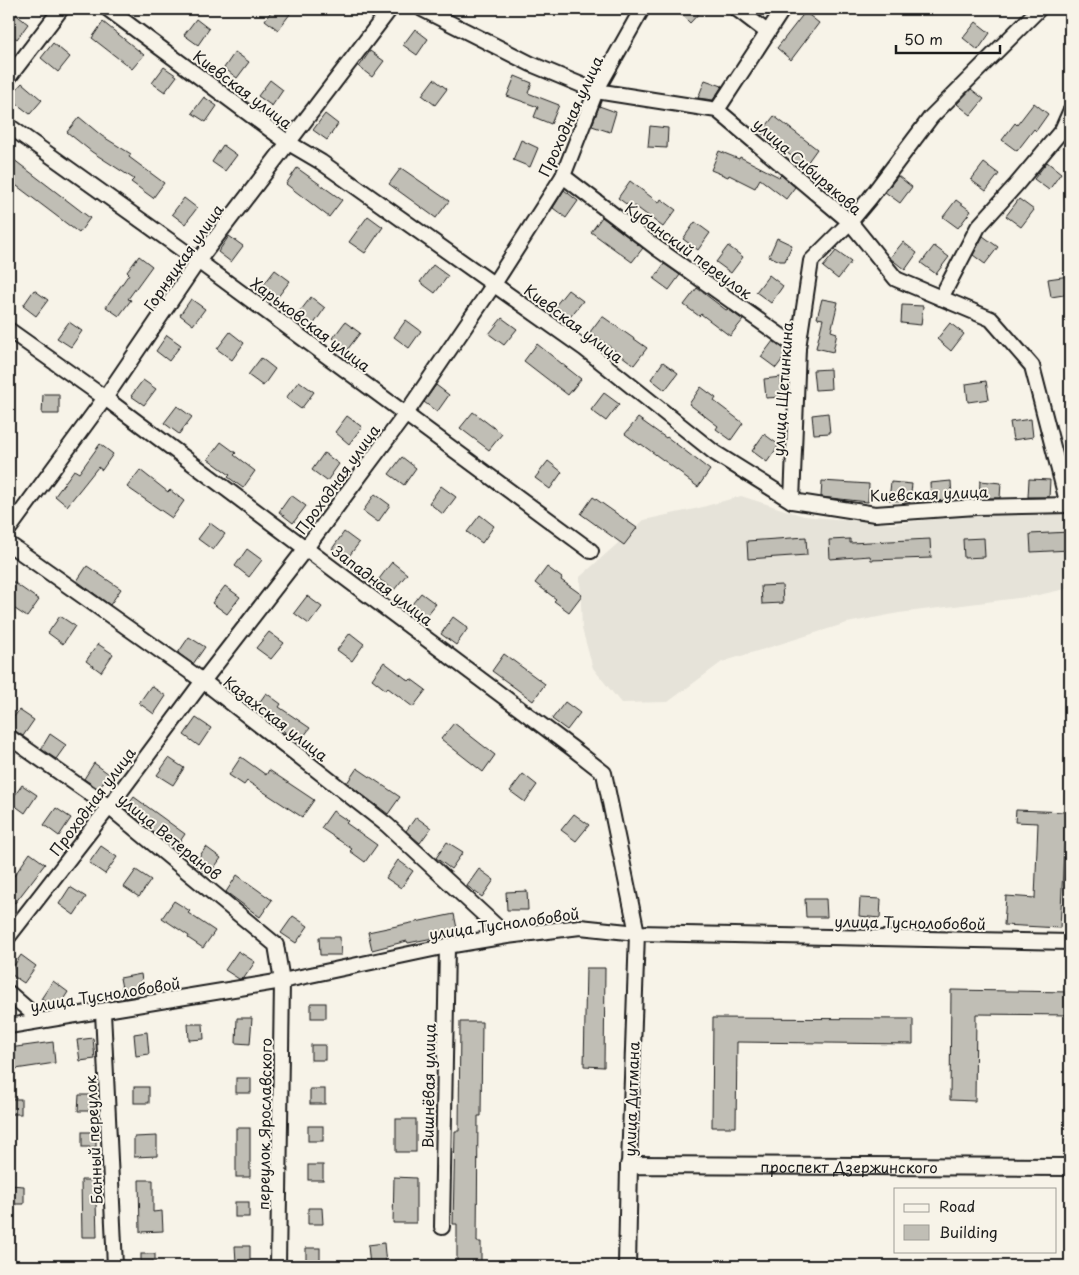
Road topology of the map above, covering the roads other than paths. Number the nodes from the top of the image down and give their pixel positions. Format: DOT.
graph roads {
  1 [pos="61,9"];
  2 [pos="108,9"];
  3 [pos="390,9"];
  4 [pos="422,9"];
  5 [pos="642,9"];
  6 [pos="737,9"];
  7 [pos="784,9"];
  8 [pos="1039,9"];
  9 [pos="768,32"];
  10 [pos="9,78"];
  11 [pos="596,91"];
  12 [pos="717,110"];
  13 [pos="1070,112"];
  14 [pos="9,126"];
  15 [pos="287,142"];
  16 [pos="563,176"];
  17 [pos="850,222"];
  18 [pos="198,261"];
  19 [pos="494,284"];
  20 [pos="941,298"];
  21 [pos="9,330"];
  22 [pos="798,348"];
  23 [pos="105,398"];
  24 [pos="405,414"];
  25 [pos="792,501"];
  26 [pos="1069,505"];
  27 [pos="9,529"];
  28 [pos="9,544"];
  29 [pos="306,548"];
  30 [pos="591,551"];
  31 [pos="202,681"];
  32 [pos="9,737"];
  33 [pos="108,807"];
  34 [pos="637,933"];
  35 [pos="9,936"];
  36 [pos="507,936"];
  37 [pos="1070,942"];
  38 [pos="447,946"];
  39 [pos="282,981"];
  40 [pos="9,993"];
  41 [pos="103,1012"];
  42 [pos="40,1020"];
  43 [pos="9,1026"];
  44 [pos="629,1165"];
  45 [pos="1070,1167"];
  46 [pos="442,1228"];
  47 [pos="115,1266"];
  48 [pos="278,1266"];
  49 [pos="627,1266"];
  1 -- 10 [label="street"];
  2 -- 15 [label="street, Киевская улица"];
  3 -- 15 [label="street, Горняцкая улица"];
  4 -- 11 [label="street"];
  5 -- 11 [label="street, Проходная улица"];
  6 -- 9 [label="street"];
  7 -- 9 [label="street"];
  8 -- 17 [label="street, улица Щетинкина"];
  9 -- 12 [label="street"];
  11 -- 12 [label="street"];
  11 -- 16 [label="street, Проходная улица"];
  12 -- 17 [label="street, улица Сибирякова"];
  13 -- 20 [label="street"];
  14 -- 18 [label="street, Харьковская улица"];
  15 -- 18 [label="street, Горняцкая улица"];
  15 -- 19 [label="street, Киевская улица"];
  16 -- 19 [label="street, Проходная улица"];
  16 -- 22 [label="street, Кубанский переулок"];
  17 -- 20 [label="street, улица Сибирякова"];
  17 -- 22 [label="street, улица Щетинкина"];
  18 -- 23 [label="street, Горняцкая улица"];
  18 -- 24 [label="street, Харьковская улица"];
  19 -- 24 [label="street, Проходная улица"];
  19 -- 25 [label="street, Киевская улица"];
  20 -- 26 [label="street, улица Сибирякова"];
  21 -- 23 [label="street, Западная улица"];
  22 -- 25 [label="street, улица Щетинкина"];
  23 -- 27 [label="street, Горняцкая улица"];
  23 -- 29 [label="street, Западная улица"];
  24 -- 29 [label="street, Проходная улица"];
  24 -- 30 [label="street, Харьковская улица"];
  25 -- 26 [label="street, Киевская улица"];
  28 -- 31 [label="street, Казахская улица"];
  29 -- 31 [label="street, Проходная улица"];
  29 -- 34 [label="street, Западная улица"];
  31 -- 33 [label="street, Проходная улица"];
  31 -- 36 [label="street, Казахская улица"];
  32 -- 33 [label="street, улица Ветеранов"];
  33 -- 35 [label="street, Проходная улица"];
  33 -- 39 [label="street, улица Ветеранов"];
  34 -- 36 [label="street, улица Туснолобовой"];
  34 -- 37 [label="street, улица Туснолобовой"];
  34 -- 44 [label="street, улица Дитмана"];
  36 -- 38 [label="street, улица Туснолобовой"];
  38 -- 39 [label="street, улица Туснолобовой"];
  38 -- 46 [label="street, Вишнёвая улица"];
  39 -- 41 [label="street, улица Туснолобовой"];
  39 -- 48 [label="street, переулок Ярославского"];
  40 -- 42 [label="street"];
  41 -- 42 [label="street, улица Туснолобовой"];
  41 -- 47 [label="street, Банный переулок"];
  42 -- 43 [label="street, улица Туснолобовой"];
  44 -- 45 [label="street, проспект Дзержинского"];
  44 -- 49 [label="street, улица Дитмана"];
}
